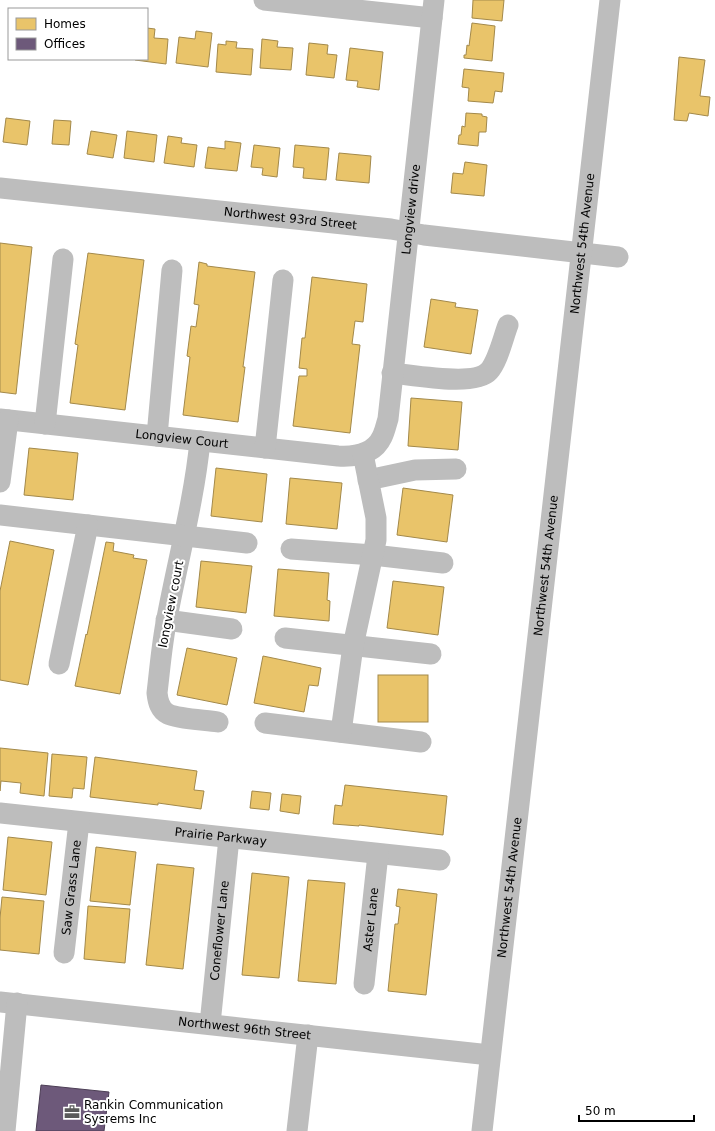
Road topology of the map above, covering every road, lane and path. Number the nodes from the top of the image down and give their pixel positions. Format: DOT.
graph roads {
  1 [pos="264,0"];
  2 [pos="610,0"];
  3 [pos="433,9"];
  4 [pos="0,188"];
  5 [pos="408,232"];
  6 [pos="580,253"];
  7 [pos="618,257"];
  8 [pos="63,259"];
  9 [pos="172,270"];
  10 [pos="283,280"];
  11 [pos="508,325"];
  12 [pos="392,373"];
  13 [pos="4,420"];
  14 [pos="45,424"];
  15 [pos="157,436"];
  16 [pos="200,441"];
  17 [pos="265,448"];
  18 [pos="363,454"];
  19 [pos="456,469"];
  20 [pos="368,480"];
  21 [pos="0,482"];
  22 [pos="0,515"];
  23 [pos="88,524"];
  24 [pos="185,535"];
  25 [pos="247,543"];
  26 [pos="291,549"];
  27 [pos="373,555"];
  28 [pos="443,563"];
  29 [pos="166,620"];
  30 [pos="232,629"];
  31 [pos="285,638"];
  32 [pos="352,646"];
  33 [pos="431,654"];
  34 [pos="59,664"];
  35 [pos="218,722"];
  36 [pos="265,723"];
  37 [pos="342,732"];
  38 [pos="421,742"];
  39 [pos="0,813"];
  40 [pos="79,822"];
  41 [pos="229,838"];
  42 [pos="378,854"];
  43 [pos="440,860"];
  44 [pos="64,953"];
  45 [pos="364,984"];
  46 [pos="9,1003"];
  47 [pos="210,1024"];
  48 [pos="308,1035"];
  49 [pos="490,1054"];
  50 [pos="4,1131"];
  51 [pos="297,1131"];
  52 [pos="482,1131"];
  1 -- 3 [label="street"];
  2 -- 6 [label="street, Northwest 54th Avenue"];
  3 -- 5 [label="street, Longview drive"];
  4 -- 5 [label="street, Northwest 93rd Street"];
  5 -- 6 [label="street, Northwest 93rd Street"];
  5 -- 12 [label="street, Longview drive"];
  6 -- 7 [label="street, Northwest 93rd Street"];
  6 -- 49 [label="street, Northwest 54th Avenue"];
  8 -- 14 [label="street"];
  9 -- 15 [label="street, longview court"];
  10 -- 17 [label="street"];
  11 -- 12 [label="street"];
  12 -- 18 [label="street, Longview drive"];
  13 -- 14 [label="street, Longview Court"];
  13 -- 21 [label="street"];
  14 -- 15 [label="street, Longview Court"];
  15 -- 16 [label="street, Longview Court"];
  16 -- 17 [label="street, Longview Court"];
  16 -- 24 [label="street, longview court"];
  17 -- 18 [label="street, Longview Court"];
  18 -- 20 [label="street"];
  19 -- 20 [label="street"];
  20 -- 27 [label="street"];
  22 -- 23 [label="street"];
  23 -- 24 [label="street"];
  23 -- 34 [label="street"];
  24 -- 25 [label="street"];
  24 -- 29 [label="street, longview court"];
  26 -- 27 [label="street"];
  27 -- 28 [label="street"];
  27 -- 32 [label="street"];
  29 -- 30 [label="street, Longview Court"];
  29 -- 35 [label="street, longview court"];
  31 -- 32 [label="street"];
  32 -- 33 [label="street"];
  32 -- 37 [label="street"];
  36 -- 37 [label="street"];
  37 -- 38 [label="street"];
  39 -- 40 [label="street, Prairie Parkway"];
  40 -- 41 [label="street, Prairie Parkway"];
  40 -- 44 [label="street, Saw Grass Lane"];
  41 -- 42 [label="street, Prairie Parkway"];
  41 -- 47 [label="street, Coneflower Lane"];
  42 -- 43 [label="street, Prairie Parkway"];
  42 -- 45 [label="street, Aster Lane"];
  46 -- 47 [label="street, Northwest 96th Street"];
  46 -- 50 [label="street"];
  47 -- 48 [label="street, Northwest 96th Street"];
  48 -- 49 [label="street, Northwest 96th Street"];
  48 -- 51 [label="street"];
  49 -- 52 [label="street, Northwest 54th Avenue"];
}
